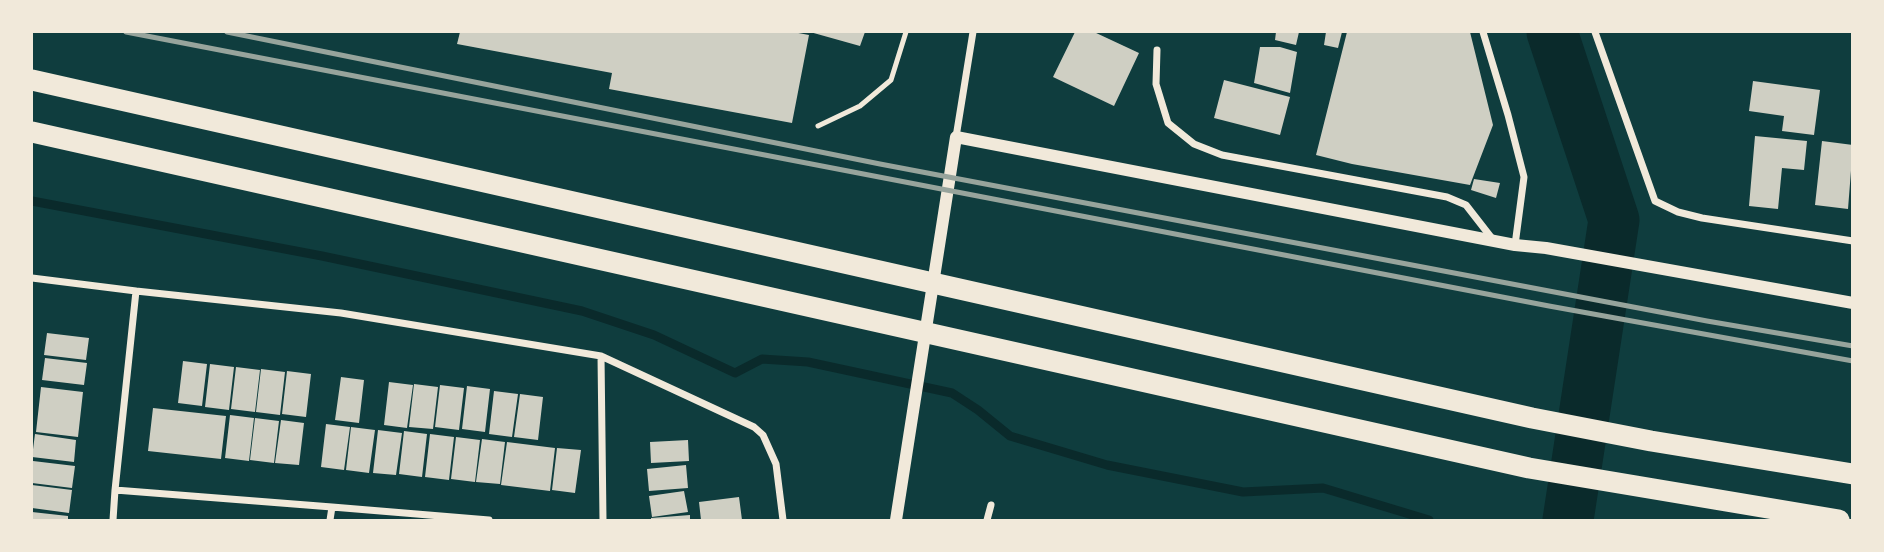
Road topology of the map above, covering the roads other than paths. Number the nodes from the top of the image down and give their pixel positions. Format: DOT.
graph roads {
  1 [pos="906,32"];
  2 [pos="973,32"];
  3 [pos="1483,32"];
  4 [pos="1595,32"];
  5 [pos="1157,50"];
  6 [pos="32,80"];
  7 [pos="818,126"];
  8 [pos="32,132"];
  9 [pos="956,136"];
  10 [pos="1494,241"];
  11 [pos="1853,241"];
  12 [pos="1515,245"];
  13 [pos="32,278"];
  14 [pos="136,291"];
  15 [pos="1853,303"];
  16 [pos="601,356"];
  17 [pos="1853,474"];
  18 [pos="115,489"];
  19 [pos="990,506"];
  20 [pos="332,507"];
  21 [pos="113,520"];
  22 [pos="330,520"];
  23 [pos="489,520"];
  24 [pos="603,520"];
  25 [pos="783,520"];
  26 [pos="896,520"];
  27 [pos="987,520"];
  28 [pos="1839,520"];
  1 -- 7 [label="lane"];
  2 -- 9 [label="street"];
  3 -- 12 [label="street"];
  4 -- 11 [label="street"];
  5 -- 10 [label="street"];
  6 -- 17 [label="highway"];
  8 -- 28 [label="highway"];
  9 -- 10 [label="street"];
  9 -- 26 [label="street"];
  10 -- 12 [label="street"];
  12 -- 15 [label="street"];
  13 -- 14 [label="street"];
  14 -- 16 [label="street"];
  14 -- 18 [label="street"];
  16 -- 24 [label="street"];
  16 -- 25 [label="street"];
  18 -- 20 [label="street"];
  18 -- 21 [label="street"];
  19 -- 27 [label="street"];
  20 -- 22 [label="street"];
  20 -- 23 [label="street"];
}
